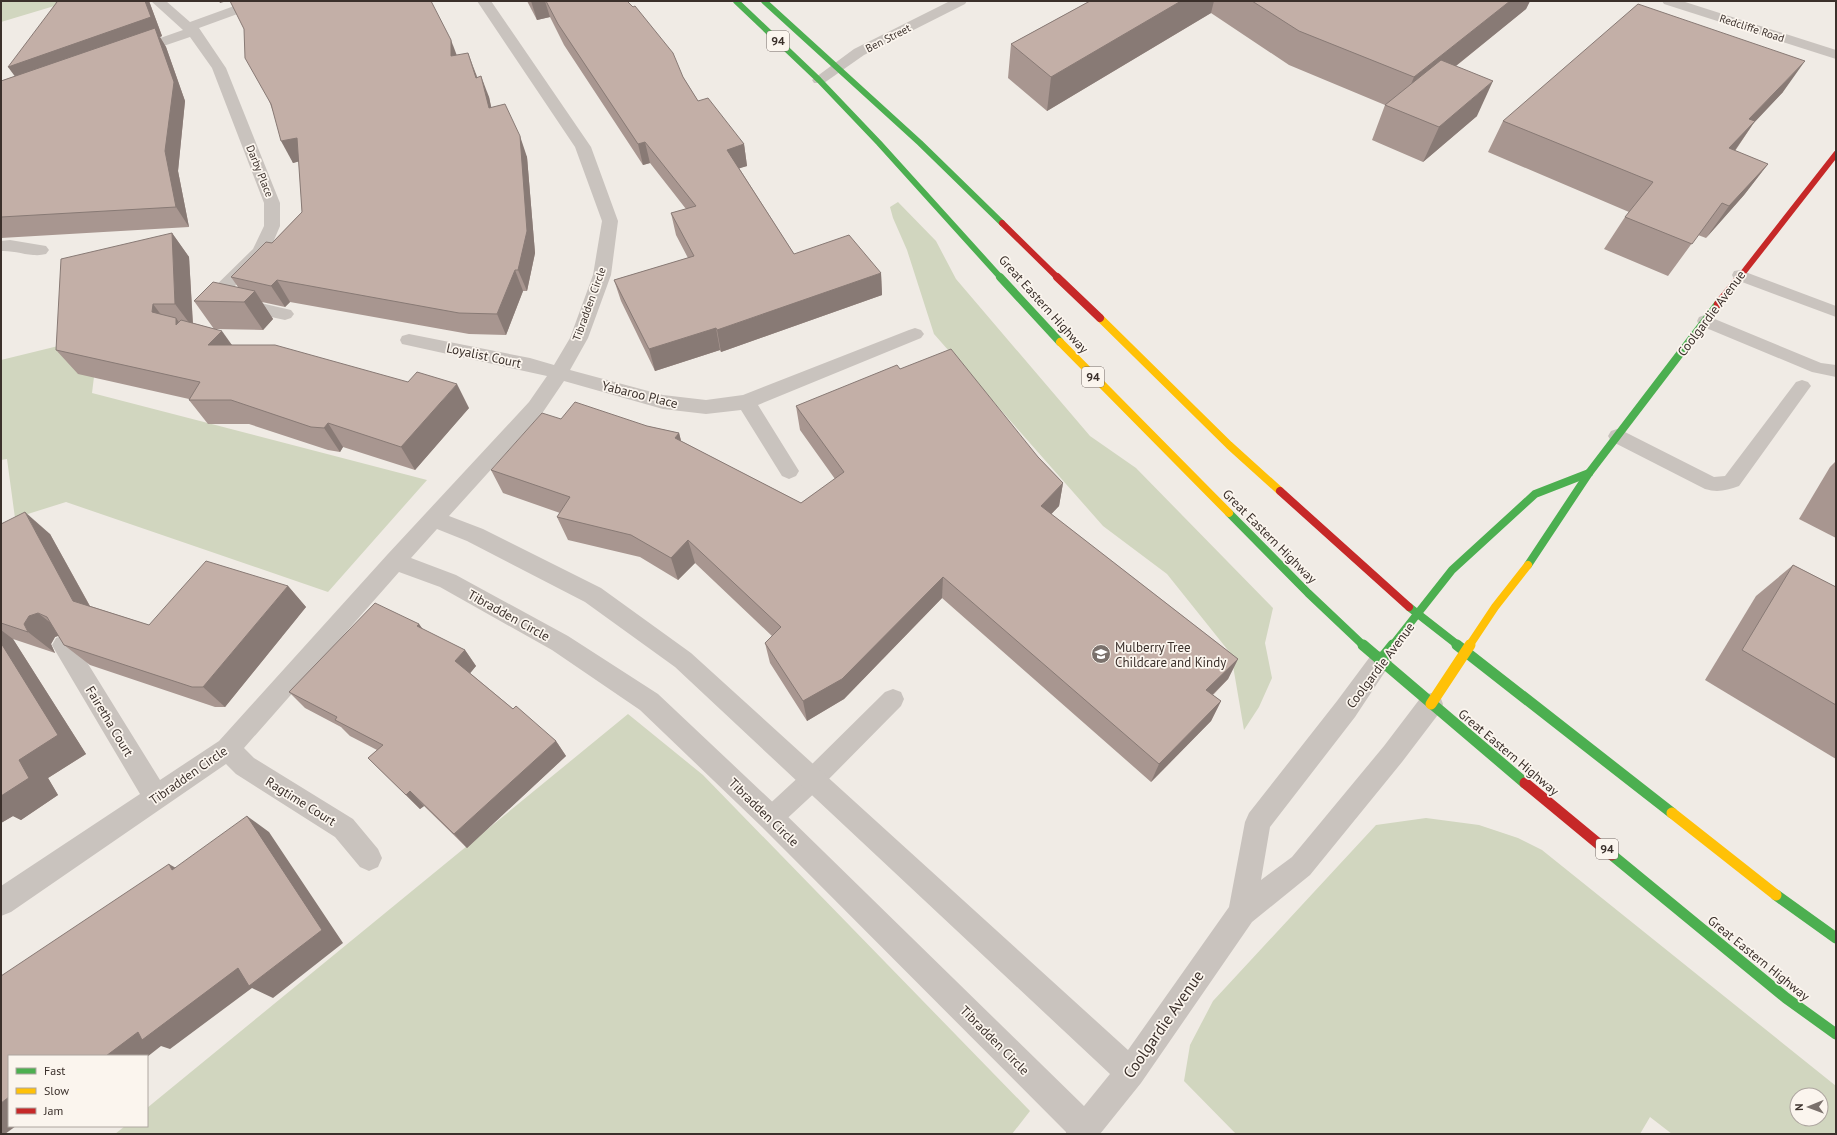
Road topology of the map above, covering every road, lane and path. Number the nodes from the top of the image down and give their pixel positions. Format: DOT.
graph roads {
  1 [pos="158,1"];
  2 [pos="260,1"];
  3 [pos="484,1"];
  4 [pos="736,1"];
  5 [pos="764,1"];
  6 [pos="960,1"];
  7 [pos="1669,1"];
  8 [pos="192,29"];
  9 [pos="125,55"];
  10 [pos="1836,55"];
  11 [pos="837,68"];
  12 [pos="819,80"];
  13 [pos="1836,154"];
  14 [pos="1,246"];
  15 [pos="40,250"];
  16 [pos="1740,275"];
  17 [pos="1836,312"];
  18 [pos="285,314"];
  19 [pos="1705,321"];
  20 [pos="915,334"];
  21 [pos="409,340"];
  22 [pos="1836,371"];
  23 [pos="559,373"];
  24 [pos="1802,386"];
  25 [pos="746,402"];
  26 [pos="1617,436"];
  27 [pos="789,471"];
  28 [pos="1589,473"];
  29 [pos="433,519"];
  30 [pos="395,561"];
  31 [pos="1418,615"];
  32 [pos="64,645"];
  33 [pos="1466,653"];
  34 [pos="1380,661"];
  35 [pos="893,699"];
  36 [pos="1431,704"];
  37 [pos="228,749"];
  38 [pos="812,780"];
  39 [pos="156,797"];
  40 [pos="771,818"];
  41 [pos="369,858"];
  42 [pos="1,902"];
  43 [pos="1242,912"];
  44 [pos="1836,938"];
  45 [pos="1836,1034"];
  46 [pos="1130,1072"];
  47 [pos="1083,1131"];
  1 -- 8 [label="street"];
  2 -- 8 [label="street"];
  3 -- 23 [label="street, Tibradden Circle"];
  4 -- 12 [label="main road, Great Eastern Highway / 94"];
  5 -- 11 [label="main road, Great Eastern Highway / 94"];
  6 -- 11 [label="street, Ben Street"];
  7 -- 10 [label="street, Redcliffe Road"];
  8 -- 9 [label="street"];
  8 -- 18 [label="street, Darby Place"];
  11 -- 12 [label="street, Ben Street"];
  11 -- 31 [label="main road, Great Eastern Highway / 94"];
  12 -- 34 [label="main road, Great Eastern Highway / 94"];
  13 -- 16 [label="main road, Coolgardie Avenue"];
  14 -- 15 [label="street"];
  16 -- 17 [label="lane"];
  16 -- 19 [label="main road, Coolgardie Avenue"];
  19 -- 22 [label="lane"];
  19 -- 26 [label="main road, Coolgardie Avenue"];
  20 -- 25 [label="street, Yabaroo Place"];
  21 -- 23 [label="street, Loyalist Court"];
  23 -- 25 [label="street, Yabaroo Place"];
  23 -- 29 [label="street, Tibradden Circle"];
  24 -- 26 [label="lane"];
  25 -- 27 [label="street"];
  26 -- 28 [label="main road, Coolgardie Avenue"];
  28 -- 31 [label="main road, Coolgardie Avenue"];
  28 -- 33 [label="main road, Coolgardie Avenue"];
  29 -- 30 [label="street, Tibradden Circle"];
  29 -- 38 [label="street"];
  30 -- 37 [label="street, Tibradden Circle"];
  30 -- 40 [label="street, Tibradden Circle"];
  31 -- 33 [label="main road, Great Eastern Highway / 94"];
  31 -- 34 [label="main road, Coolgardie Avenue"];
  32 -- 39 [label="street, Fairetha Court"];
  33 -- 36 [label="main road, Coolgardie Avenue"];
  33 -- 44 [label="main road, Great Eastern Highway / 94"];
  34 -- 36 [label="main road, Great Eastern Highway / 94"];
  34 -- 43 [label="street, Coolgardie Avenue"];
  35 -- 38 [label="lane"];
  36 -- 43 [label="street, Coolgardie Avenue"];
  36 -- 45 [label="main road, Great Eastern Highway / 94"];
  37 -- 39 [label="street, Tibradden Circle"];
  37 -- 41 [label="street, Ragtime Court"];
  38 -- 40 [label="lane"];
  38 -- 46 [label="street"];
  39 -- 42 [label="street, Tibradden Circle"];
  40 -- 47 [label="street, Tibradden Circle"];
  43 -- 46 [label="street, Coolgardie Avenue"];
  46 -- 47 [label="street, Coolgardie Avenue"];
}
